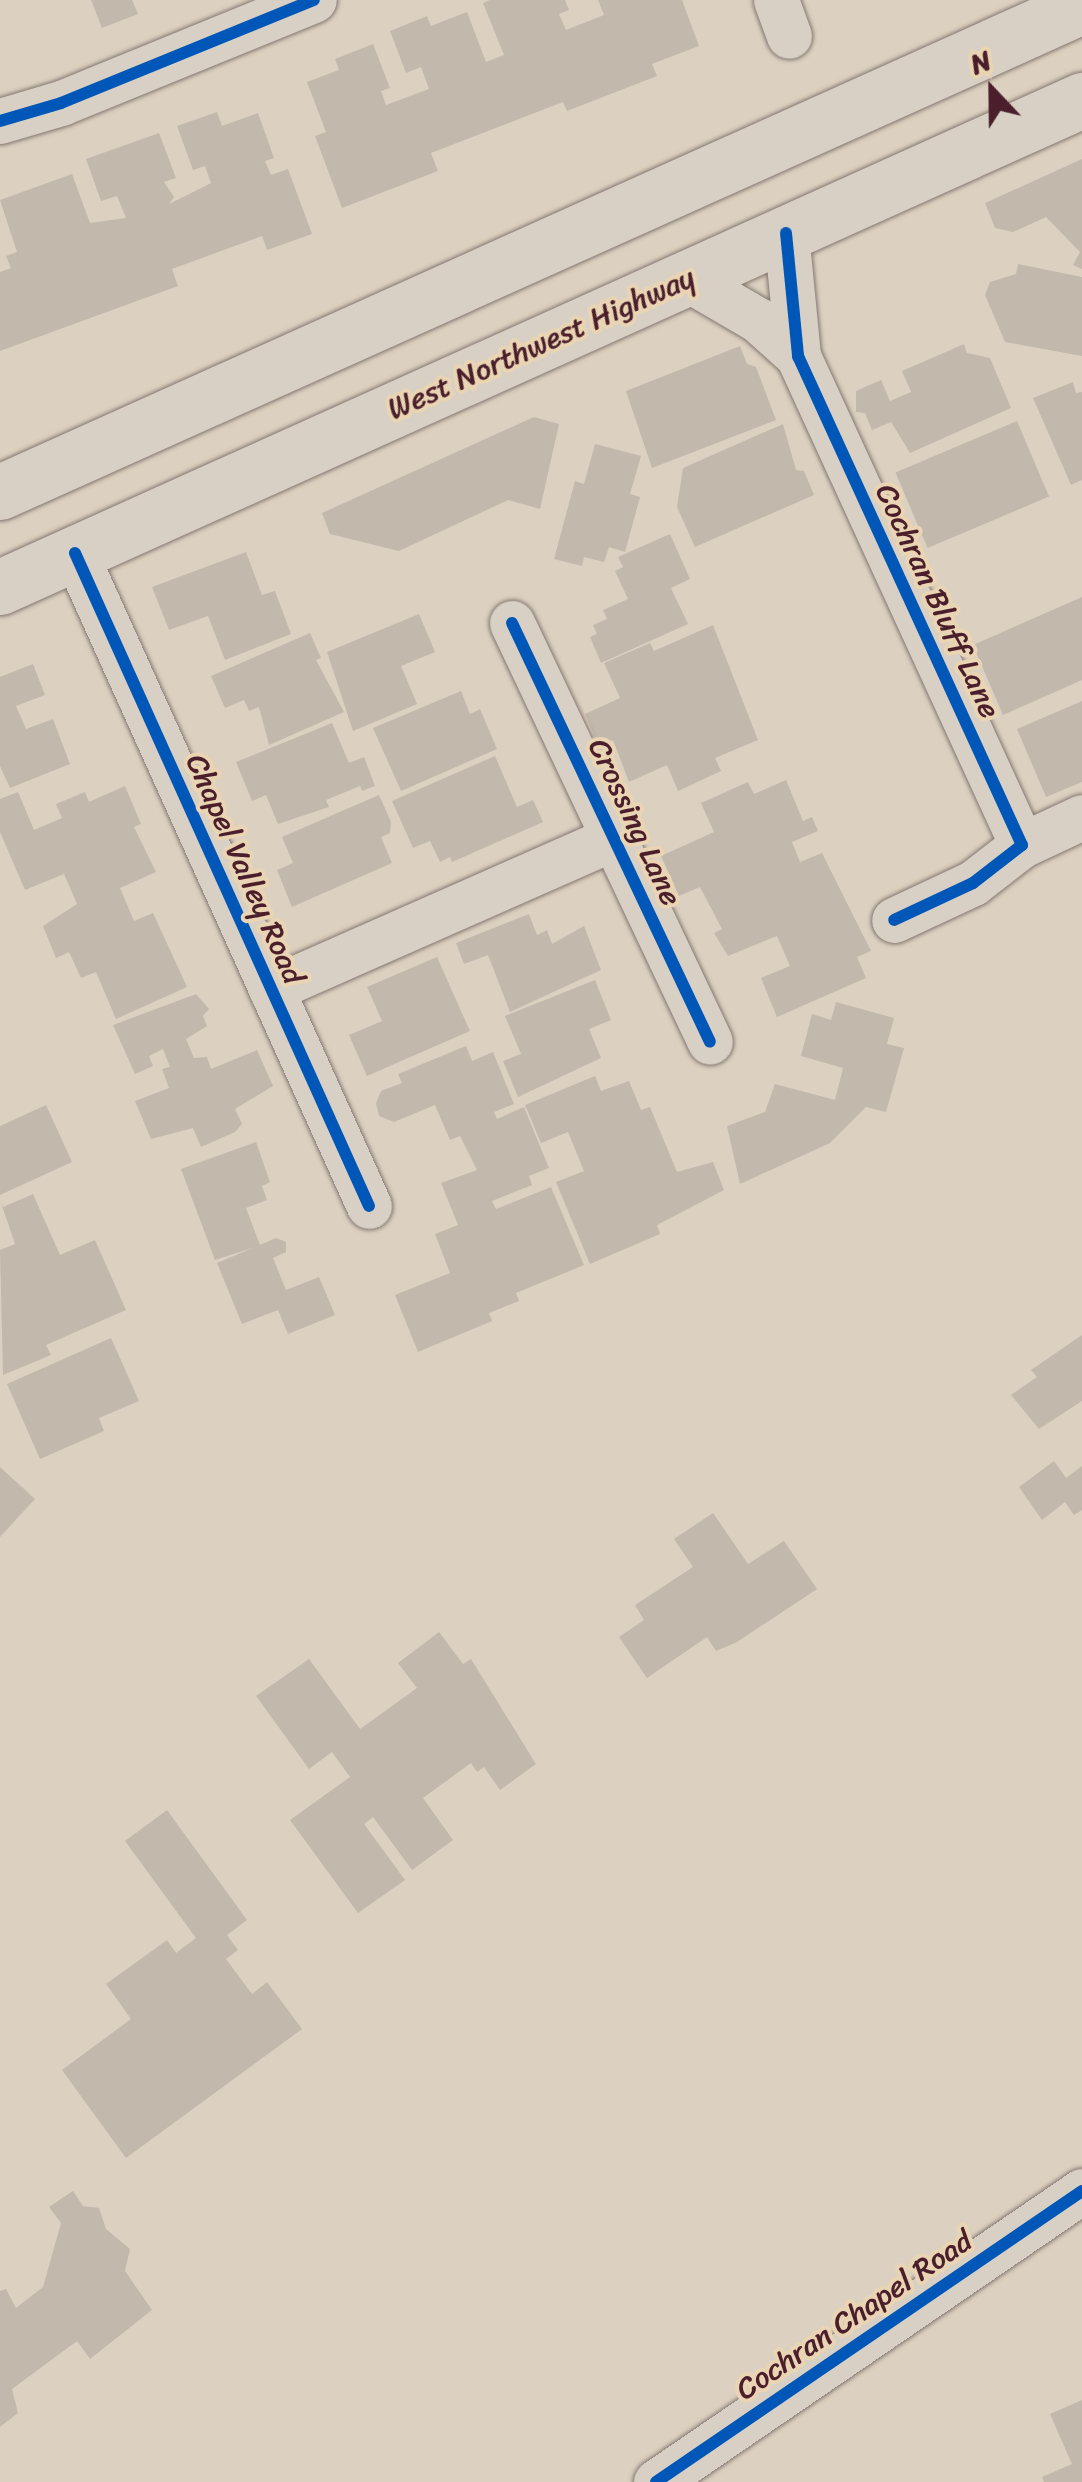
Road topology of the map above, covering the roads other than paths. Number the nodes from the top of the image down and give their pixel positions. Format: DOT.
graph roads {
  1 [pos="314,0"];
  2 [pos="1082,6"];
  3 [pos="1082,100"];
  4 [pos="4,115"];
  5 [pos="786,233"];
  6 [pos="686,278"];
  7 [pos="775,312"];
  8 [pos="0,492"];
  9 [pos="75,553"];
  10 [pos="0,587"];
  11 [pos="512,623"];
  12 [pos="1082,817"];
  13 [pos="616,836"];
  14 [pos="1022,845"];
  15 [pos="894,920"];
  16 [pos="271,990"];
  17 [pos="710,1042"];
  18 [pos="369,1206"];
  19 [pos="1082,2190"];
  20 [pos="656,2482"];
  1 -- 4 [label="street"];
  2 -- 8 [label="main road"];
  3 -- 5 [label="main road, West Northwest Highway"];
  5 -- 6 [label="main road, West Northwest Highway"];
  5 -- 7 [label="street, Cochran Bluff Lane"];
  6 -- 7 [label="street"];
  6 -- 9 [label="main road, West Northwest Highway"];
  7 -- 14 [label="street, Cochran Bluff Lane"];
  9 -- 10 [label="main road, West Northwest Highway"];
  9 -- 16 [label="street, Chapel Valley Road"];
  11 -- 13 [label="street, Crossing Lane"];
  12 -- 14 [label="street"];
  13 -- 16 [label="street, Crossing Lane"];
  13 -- 17 [label="street, Crossing Lane"];
  14 -- 15 [label="street"];
  16 -- 18 [label="street, Chapel Valley Road"];
  19 -- 20 [label="street, Cochran Chapel Road"];
}
